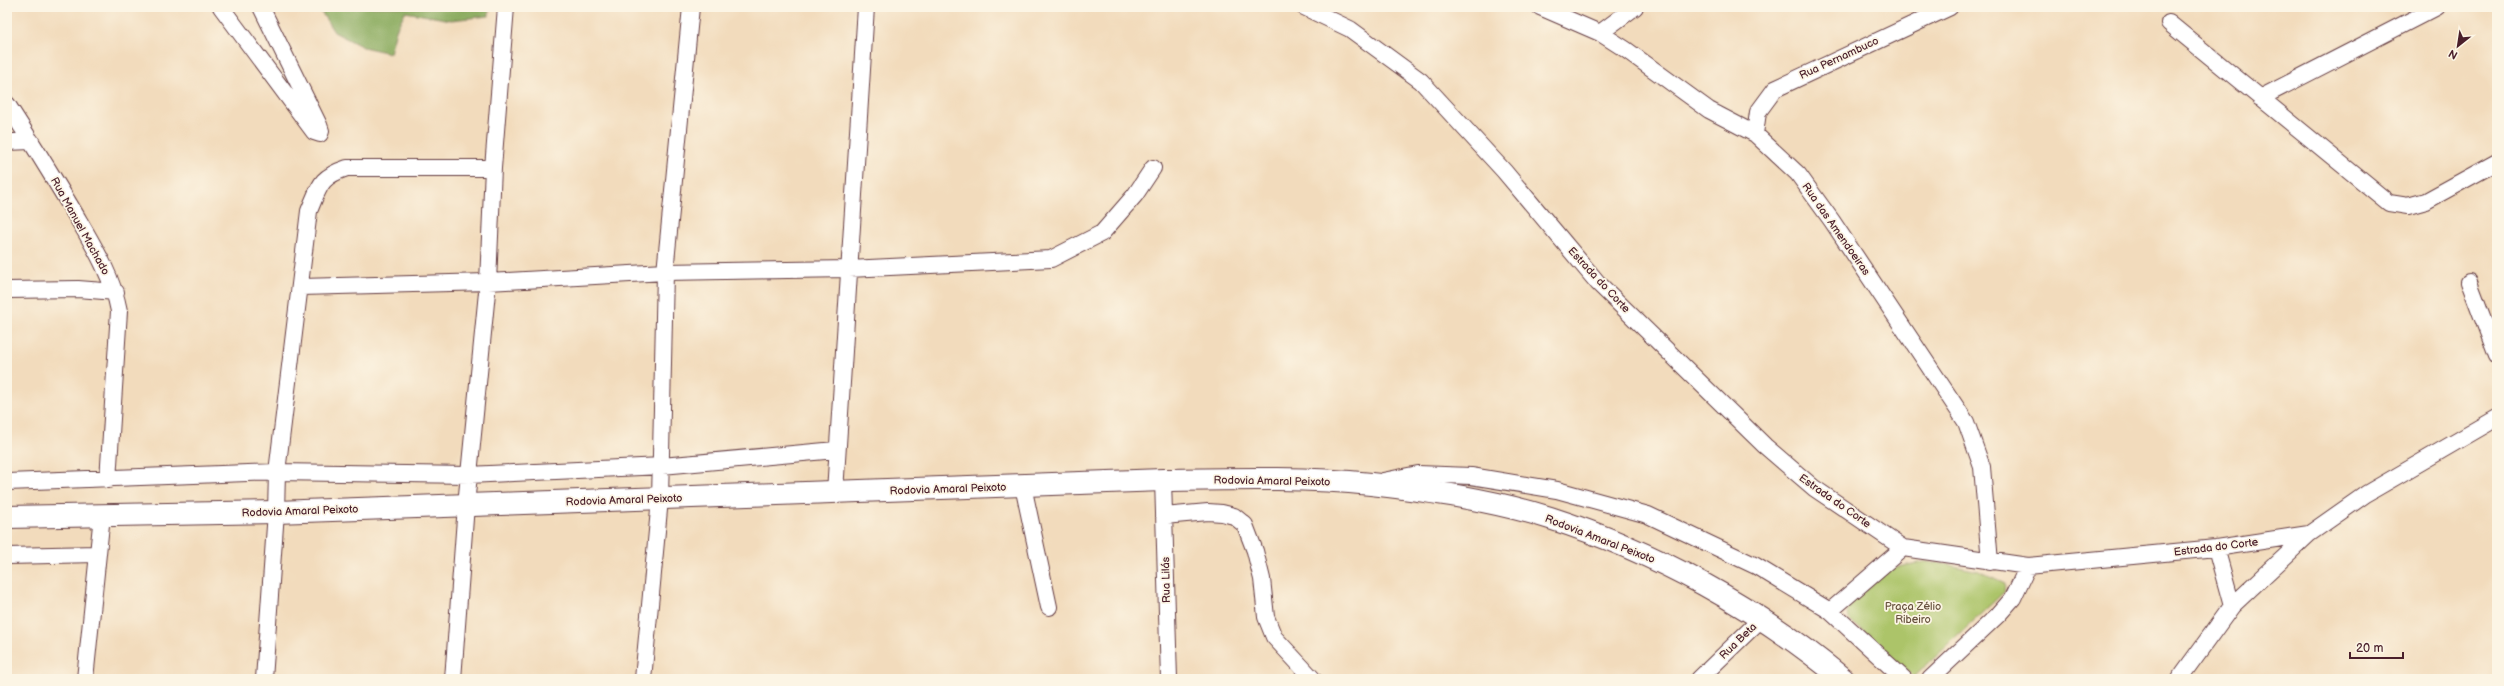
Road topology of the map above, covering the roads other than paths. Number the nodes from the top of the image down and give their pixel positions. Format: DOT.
graph roads {
  1 [pos="221,7"];
  2 [pos="261,7"];
  3 [pos="506,7"];
  4 [pos="691,7"];
  5 [pos="866,7"];
  6 [pos="1304,7"];
  7 [pos="1540,7"];
  8 [pos="1635,7"];
  9 [pos="1950,7"];
  10 [pos="2437,7"];
  11 [pos="2169,23"];
  12 [pos="1600,33"];
  13 [pos="2260,98"];
  14 [pos="7,104"];
  15 [pos="1755,134"];
  16 [pos="31,141"];
  17 [pos="7,142"];
  18 [pos="2497,162"];
  19 [pos="493,168"];
  20 [pos="1152,168"];
  21 [pos="850,269"];
  22 [pos="665,272"];
  23 [pos="488,282"];
  24 [pos="2469,282"];
  25 [pos="301,287"];
  26 [pos="7,290"];
  27 [pos="116,292"];
  28 [pos="2497,356"];
  29 [pos="2497,418"];
  30 [pos="836,450"];
  31 [pos="662,466"];
  32 [pos="277,472"];
  33 [pos="469,475"];
  34 [pos="108,480"];
  35 [pos="1163,480"];
  36 [pos="7,482"];
  37 [pos="1369,484"];
  38 [pos="1023,486"];
  39 [pos="835,492"];
  40 [pos="660,499"];
  41 [pos="466,505"];
  42 [pos="276,512"];
  43 [pos="102,515"];
  44 [pos="1164,516"];
  45 [pos="7,517"];
  46 [pos="2309,534"];
  47 [pos="1903,548"];
  48 [pos="2216,548"];
  49 [pos="97,554"];
  50 [pos="7,556"];
  51 [pos="1990,562"];
  52 [pos="2028,566"];
  53 [pos="2232,606"];
  54 [pos="1049,607"];
  55 [pos="1830,611"];
  56 [pos="1761,619"];
  57 [pos="85,679"];
  58 [pos="264,679"];
  59 [pos="453,679"];
  60 [pos="643,679"];
  61 [pos="1169,679"];
  62 [pos="1313,679"];
  63 [pos="1699,679"];
  64 [pos="1843,679"];
  65 [pos="1904,679"];
  66 [pos="1930,679"];
  67 [pos="2179,679"];
  1 -- 2 [label="street"];
  3 -- 19 [label="street"];
  4 -- 22 [label="street"];
  5 -- 21 [label="street"];
  6 -- 47 [label="street, Estrada do Corte"];
  7 -- 12 [label="street, Rua das Amendoeiras"];
  8 -- 12 [label="street"];
  9 -- 15 [label="street, Rua Pernambuco"];
  10 -- 13 [label="street"];
  11 -- 13 [label="street"];
  12 -- 15 [label="street, Rua das Amendoeiras"];
  13 -- 18 [label="street"];
  14 -- 16 [label="street, Rua Manuel Machado"];
  15 -- 51 [label="street, Rua das Amendoeiras"];
  16 -- 17 [label="street"];
  16 -- 27 [label="street, Rua Manuel Machado"];
  19 -- 23 [label="street"];
  19 -- 25 [label="street"];
  20 -- 21 [label="street"];
  21 -- 22 [label="street"];
  21 -- 30 [label="street"];
  22 -- 23 [label="street"];
  22 -- 31 [label="street"];
  23 -- 25 [label="street"];
  23 -- 33 [label="street"];
  24 -- 28 [label="street"];
  25 -- 32 [label="street"];
  26 -- 27 [label="street"];
  27 -- 34 [label="street, Rua Manuel Machado"];
  29 -- 46 [label="street, Estrada do Corte"];
  30 -- 31 [label="street"];
  30 -- 39 [label="street"];
  31 -- 33 [label="street"];
  31 -- 40 [label="street"];
  32 -- 33 [label="street"];
  32 -- 34 [label="street"];
  32 -- 42 [label="street"];
  33 -- 41 [label="street"];
  34 -- 36 [label="street"];
  35 -- 37 [label="highway, Rodovia Amaral Peixoto"];
  35 -- 38 [label="highway, Rodovia Amaral Peixoto"];
  35 -- 44 [label="street, Rua Lilás"];
  37 -- 55 [label="street"];
  37 -- 56 [label="highway, Rodovia Amaral Peixoto"];
  38 -- 39 [label="highway, Rodovia Amaral Peixoto"];
  38 -- 54 [label="street"];
  39 -- 40 [label="highway, Rodovia Amaral Peixoto"];
  40 -- 41 [label="highway, Rodovia Amaral Peixoto"];
  40 -- 60 [label="street"];
  41 -- 42 [label="highway, Rodovia Amaral Peixoto"];
  41 -- 59 [label="street"];
  42 -- 43 [label="highway, Rodovia Amaral Peixoto"];
  42 -- 58 [label="street"];
  43 -- 45 [label="highway, Rodovia Amaral Peixoto"];
  43 -- 49 [label="street"];
  44 -- 61 [label="street, Rua Lilás"];
  44 -- 62 [label="street"];
  46 -- 48 [label="street, Estrada do Corte"];
  46 -- 53 [label="street"];
  47 -- 51 [label="street, Estrada do Corte"];
  47 -- 55 [label="street"];
  48 -- 52 [label="street, Estrada do Corte"];
  48 -- 53 [label="street"];
  49 -- 50 [label="street"];
  49 -- 57 [label="street"];
  51 -- 52 [label="street, Estrada do Corte"];
  52 -- 66 [label="street"];
  53 -- 67 [label="street"];
  55 -- 65 [label="street"];
  56 -- 63 [label="street, Rua Beta"];
  56 -- 64 [label="highway, Rodovia Amaral Peixoto"];
}
